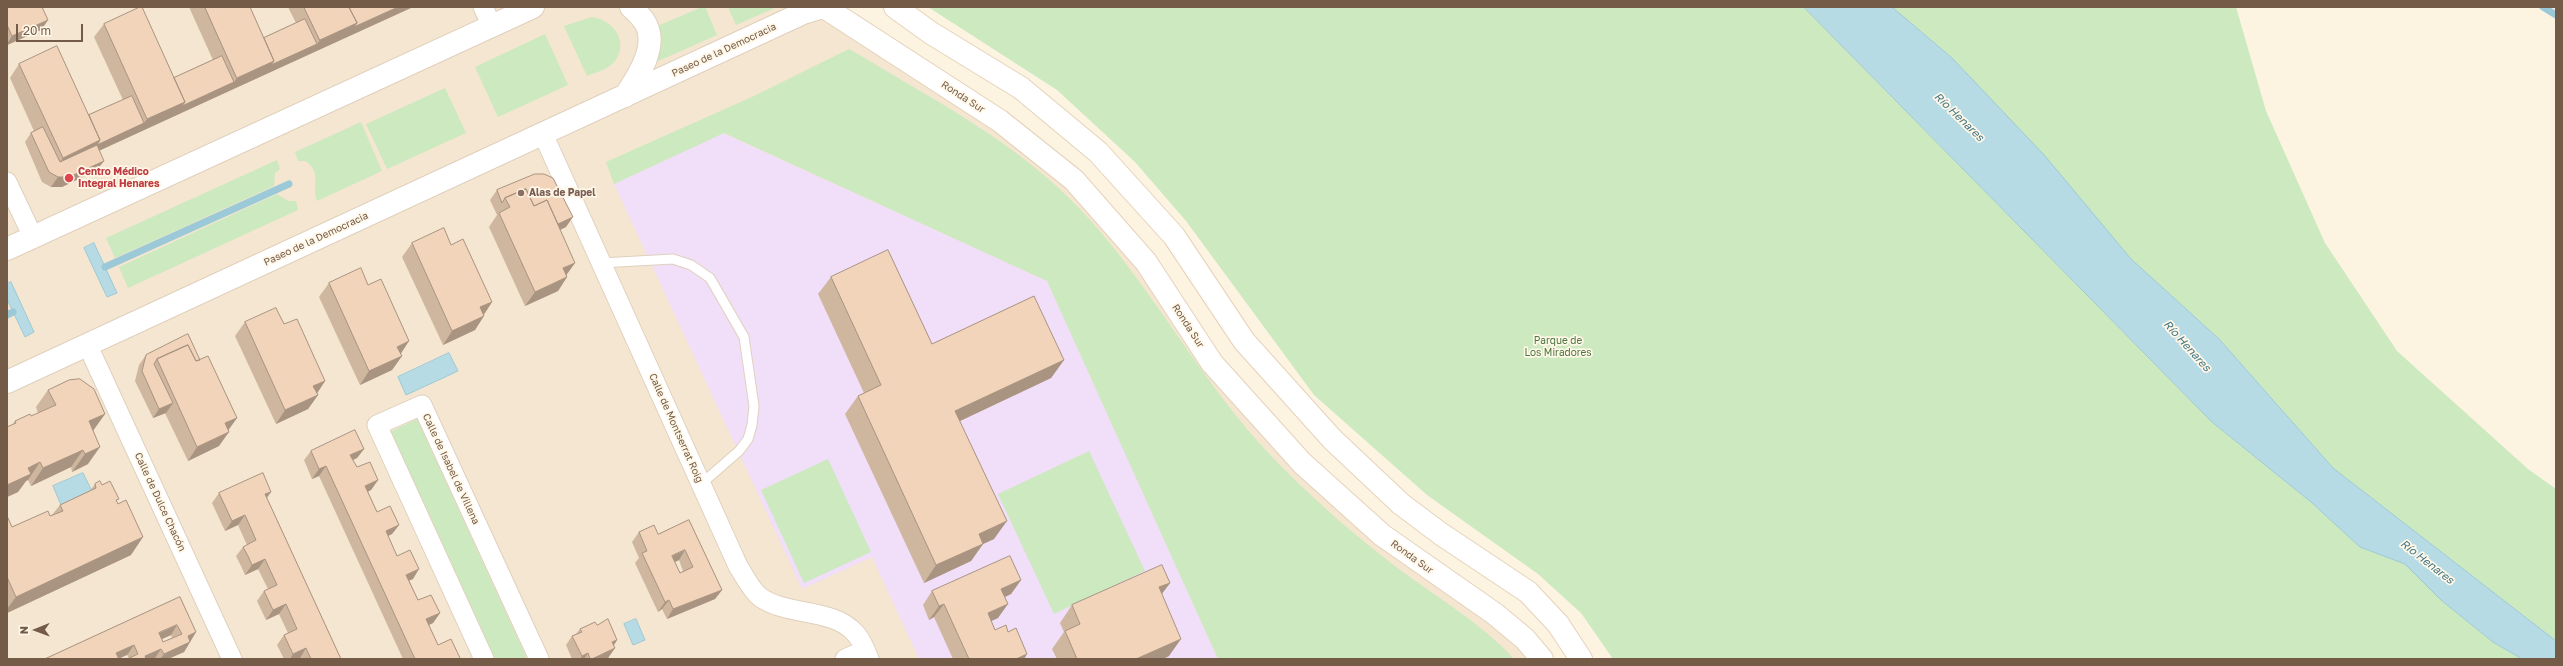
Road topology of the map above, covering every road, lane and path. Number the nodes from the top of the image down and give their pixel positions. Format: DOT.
graph roads {
  1 [pos="533,7"];
  2 [pos="631,7"];
  3 [pos="824,7"];
  4 [pos="894,7"];
  5 [pos="487,16"];
  6 [pos="625,96"];
  7 [pos="543,134"];
  8 [pos="7,182"];
  9 [pos="32,237"];
  10 [pos="7,249"];
  11 [pos="601,263"];
  12 [pos="88,346"];
  13 [pos="7,382"];
  14 [pos="701,484"];
  15 [pos="867,654"];
  16 [pos="232,659"];
  17 [pos="484,659"];
  18 [pos="539,659"];
  19 [pos="845,659"];
  20 [pos="1542,659"];
  21 [pos="1581,659"];
  1 -- 5 [label="main road"];
  2 -- 6 [label="main road"];
  3 -- 6 [label="main road, Paseo de la Democracia"];
  3 -- 20 [label="main road, Ronda Sur"];
  4 -- 21 [label="main road"];
  5 -- 9 [label="main road"];
  6 -- 7 [label="main road, Paseo de la Democracia"];
  7 -- 11 [label="street, Calle de Montserrat Roig"];
  7 -- 12 [label="main road, Paseo de la Democracia"];
  8 -- 9 [label="street"];
  9 -- 10 [label="main road"];
  11 -- 14 [label="street, Calle de Montserrat Roig"];
  11 -- 14 [label="lane"];
  12 -- 13 [label="main road, Paseo de la Democracia"];
  12 -- 16 [label="street, Calle de Dulce Chacón"];
  14 -- 15 [label="street, Calle de Montserrat Roig"];
  15 -- 19 [label="street"];
  17 -- 18 [label="street, Calle de Isabel de Villena"];
}
